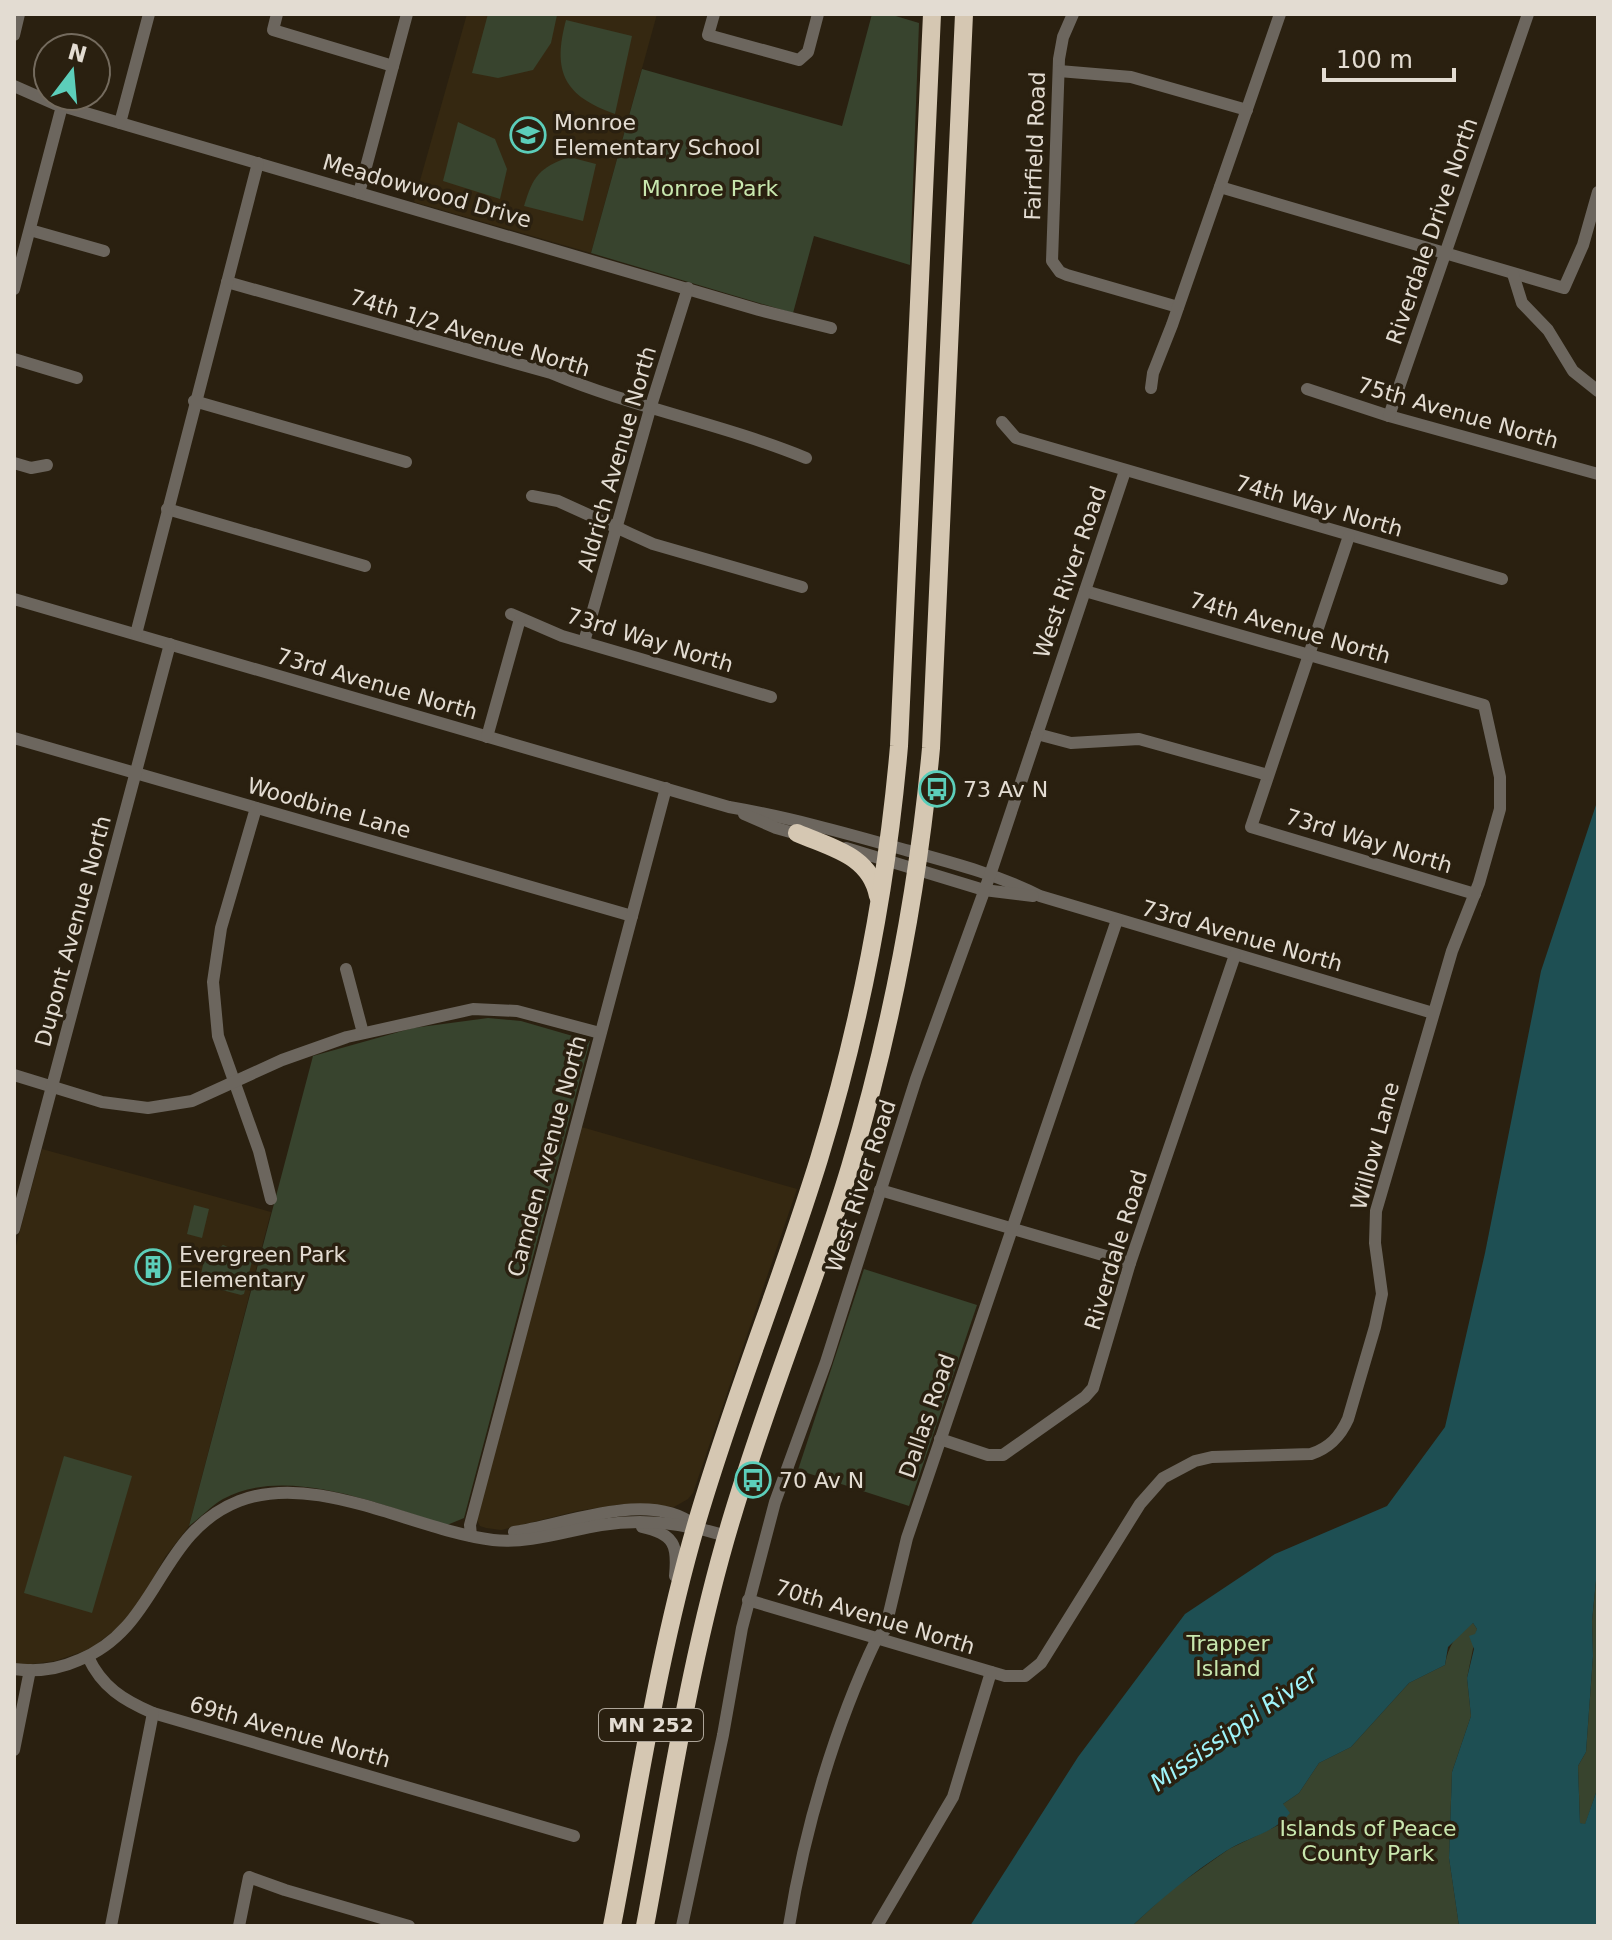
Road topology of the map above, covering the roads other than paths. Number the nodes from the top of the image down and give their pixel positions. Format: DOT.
graph roads {
  1 [pos="19,14"];
  2 [pos="149,14"];
  3 [pos="277,14"];
  4 [pos="407,14"];
  5 [pos="714,14"];
  6 [pos="818,14"];
  7 [pos="932,14"];
  8 [pos="964,14"];
  9 [pos="1073,14"];
  10 [pos="1280,14"];
  11 [pos="1528,14"];
  12 [pos="14,35"];
  13 [pos="393,66"];
  14 [pos="1059,71"];
  15 [pos="1247,110"];
  16 [pos="60,112"];
  17 [pos="82,112"];
  18 [pos="120,123"];
  19 [pos="258,163"];
  20 [pos="1220,187"];
  21 [pos="1598,192"];
  22 [pos="359,193"];
  23 [pos="30,230"];
  24 [pos="104,251"];
  25 [pos="1444,254"];
  26 [pos="1513,274"];
  27 [pos="227,282"];
  28 [pos="688,288"];
  29 [pos="14,289"];
  30 [pos="1178,307"];
  31 [pos="831,328"];
  32 [pos="14,359"];
  33 [pos="77,378"];
  34 [pos="1151,388"];
  35 [pos="1307,389"];
  36 [pos="1598,391"];
  37 [pos="194,401"];
  38 [pos="650,409"];
  39 [pos="1389,416"];
  40 [pos="1002,422"];
  41 [pos="806,458"];
  42 [pos="406,462"];
  43 [pos="14,463"];
  44 [pos="47,465"];
  45 [pos="1125,471"];
  46 [pos="1598,474"];
  47 [pos="532,496"];
  48 [pos="167,509"];
  49 [pos="617,529"];
  50 [pos="1349,536"];
  51 [pos="365,566"];
  52 [pos="1502,579"];
  53 [pos="802,587"];
  54 [pos="1085,591"];
  55 [pos="14,599"];
  56 [pos="136,634"];
  57 [pos="584,642"];
  58 [pos="170,644"];
  59 [pos="1310,654"];
  60 [pos="771,697"];
  61 [pos="1484,705"];
  62 [pos="1037,734"];
  63 [pos="487,737"];
  64 [pos="14,738"];
  65 [pos="135,773"];
  66 [pos="1268,775"];
  67 [pos="666,788"];
  68 [pos="729,807"];
  69 [pos="256,808"];
  70 [pos="797,833"];
  71 [pos="887,852"];
  72 [pos="918,862"];
  73 [pos="990,875"];
  74 [pos="984,890"];
  75 [pos="1475,894"];
  76 [pos="1040,896"];
  77 [pos="879,904"];
  78 [pos="632,916"];
  79 [pos="1117,920"];
  80 [pos="1235,955"];
  81 [pos="346,969"];
  82 [pos="1433,1013"];
  83 [pos="363,1033"];
  84 [pos="600,1033"];
  85 [pos="14,1075"];
  86 [pos="234,1082"];
  87 [pos="52,1086"];
  88 [pos="880,1190"];
  89 [pos="271,1199"];
  90 [pos="14,1229"];
  91 [pos="1012,1229"];
  92 [pos="1130,1263"];
  93 [pos="940,1439"];
  94 [pos="603,1525"];
  95 [pos="696,1526"];
  96 [pos="471,1536"];
  97 [pos="726,1536"];
  98 [pos="748,1600"];
  99 [pos="672,1619"];
  100 [pos="877,1638"];
  101 [pos="88,1657"];
  102 [pos="14,1669"];
  103 [pos="30,1670"];
  104 [pos="991,1672"];
  105 [pos="153,1713"];
  106 [pos="14,1750"];
  107 [pos="574,1836"];
  108 [pos="374,1921"];
  109 [pos="111,1926"];
  110 [pos="239,1926"];
  111 [pos="409,1926"];
  112 [pos="612,1926"];
  113 [pos="645,1926"];
  114 [pos="682,1926"];
  115 [pos="789,1926"];
  116 [pos="877,1926"];
  1 -- 12 [label="street"];
  2 -- 18 [label="street"];
  3 -- 13 [label="street"];
  4 -- 13 [label="street"];
  5 -- 6 [label="street"];
  7 -- 71 [label="highway, MN 252"];
  8 -- 72 [label="highway, MN 252"];
  9 -- 14 [label="street, Fairfield Road"];
  10 -- 15 [label="street"];
  11 -- 25 [label="street, Riverdale Drive North"];
  13 -- 22 [label="street"];
  14 -- 15 [label="street"];
  14 -- 30 [label="street, Fairfield Road"];
  15 -- 20 [label="street"];
  16 -- 23 [label="street"];
  17 -- 18 [label="street, Meadowwood Drive"];
  18 -- 19 [label="street, Meadowwood Drive"];
  19 -- 22 [label="street, Meadowwood Drive"];
  19 -- 27 [label="street"];
  20 -- 25 [label="street"];
  20 -- 30 [label="street"];
  21 -- 26 [label="street"];
  22 -- 28 [label="street, Meadowwood Drive"];
  23 -- 24 [label="street"];
  23 -- 29 [label="street"];
  25 -- 26 [label="street"];
  25 -- 39 [label="street, Riverdale Drive North"];
  26 -- 36 [label="street"];
  27 -- 37 [label="street"];
  27 -- 38 [label="street, 74th 1/2 Avenue North"];
  28 -- 31 [label="street, Meadowwood Drive"];
  28 -- 38 [label="street, Aldrich Avenue North"];
  30 -- 34 [label="street"];
  32 -- 33 [label="street"];
  35 -- 39 [label="street, 75th Avenue North"];
  37 -- 42 [label="street"];
  37 -- 48 [label="street"];
  38 -- 41 [label="street, 74th 1/2 Avenue North"];
  38 -- 49 [label="street, Aldrich Avenue North"];
  39 -- 46 [label="street, 75th Avenue North"];
  40 -- 45 [label="street, 74th Way North"];
  43 -- 44 [label="street"];
  45 -- 50 [label="street, 74th Way North"];
  45 -- 54 [label="street, West River Road"];
  47 -- 49 [label="street"];
  48 -- 51 [label="street"];
  48 -- 56 [label="street"];
  49 -- 53 [label="street"];
  49 -- 57 [label="street, Aldrich Avenue North"];
  50 -- 52 [label="street, 74th Way North"];
  50 -- 59 [label="street"];
  54 -- 59 [label="street, 74th Avenue North"];
  54 -- 62 [label="street, West River Road"];
  55 -- 56 [label="street, 73rd Avenue North"];
  56 -- 58 [label="street, 73rd Avenue North"];
  57 -- 60 [label="street, 73rd Way North"];
  57 -- 63 [label="street, 73rd Way North"];
  58 -- 63 [label="street, 73rd Avenue North"];
  58 -- 65 [label="street, Dupont Avenue North"];
  59 -- 61 [label="street, 74th Avenue North"];
  59 -- 66 [label="street"];
  61 -- 75 [label="street, Willow Lane"];
  62 -- 66 [label="street"];
  62 -- 73 [label="street, West River Road"];
  63 -- 67 [label="street, 73rd Avenue North"];
  64 -- 65 [label="street, Woodbine Lane"];
  65 -- 69 [label="street, Woodbine Lane"];
  65 -- 87 [label="street, Dupont Avenue North"];
  66 -- 75 [label="street, 73rd Way North"];
  67 -- 68 [label="street, 73rd Avenue North"];
  67 -- 78 [label="street, Camden Avenue North"];
  68 -- 70 [label="street, 73rd Avenue North"];
  68 -- 71 [label="street, 73rd Avenue North"];
  69 -- 78 [label="street, Woodbine Lane"];
  69 -- 86 [label="street"];
  70 -- 71 [label="street, 73rd Avenue North"];
  70 -- 77 [label="highway"];
  71 -- 72 [label="street, 73rd Avenue North"];
  71 -- 77 [label="highway, MN 252"];
  72 -- 73 [label="street, 73rd Avenue North"];
  72 -- 74 [label="street, 73rd Avenue North"];
  72 -- 97 [label="highway, MN 252"];
  73 -- 74 [label="street, West River Road"];
  73 -- 76 [label="street, 73rd Avenue North"];
  74 -- 76 [label="street, 73rd Avenue North"];
  74 -- 88 [label="street, West River Road"];
  75 -- 82 [label="street, Willow Lane"];
  76 -- 79 [label="street, 73rd Avenue North"];
  77 -- 95 [label="highway, MN 252"];
  78 -- 84 [label="street, Camden Avenue North"];
  79 -- 80 [label="street, 73rd Avenue North"];
  79 -- 91 [label="street, Dallas Road"];
  80 -- 82 [label="street, 73rd Avenue North"];
  80 -- 92 [label="street, Riverdale Road"];
  81 -- 83 [label="street"];
  82 -- 104 [label="street, Willow Lane"];
  83 -- 84 [label="street"];
  83 -- 86 [label="street"];
  84 -- 96 [label="street, Camden Avenue North"];
  85 -- 87 [label="street"];
  86 -- 87 [label="street"];
  86 -- 89 [label="street"];
  87 -- 90 [label="street, Dupont Avenue North"];
  88 -- 91 [label="street"];
  88 -- 98 [label="street, West River Road"];
  91 -- 92 [label="street"];
  91 -- 93 [label="street, Dallas Road"];
  92 -- 93 [label="street, Riverdale Road"];
  93 -- 100 [label="street, Dallas Road"];
  94 -- 95 [label="street"];
  94 -- 96 [label="street"];
  94 -- 99 [label="street"];
  95 -- 96 [label="street"];
  95 -- 97 [label="street"];
  95 -- 99 [label="highway, MN 252"];
  96 -- 101 [label="street"];
  97 -- 113 [label="highway, MN 252"];
  98 -- 100 [label="street, 70th Avenue North"];
  98 -- 114 [label="street, West River Road"];
  99 -- 112 [label="highway, MN 252"];
  100 -- 104 [label="street, 70th Avenue North"];
  100 -- 115 [label="street, Dallas Road"];
  101 -- 103 [label="street"];
  101 -- 105 [label="street, 69th Avenue North"];
  102 -- 103 [label="street"];
  103 -- 106 [label="street"];
  104 -- 116 [label="street"];
  105 -- 107 [label="street, 69th Avenue North"];
  105 -- 109 [label="street"];
  108 -- 110 [label="street"];
  108 -- 111 [label="street"];
}
